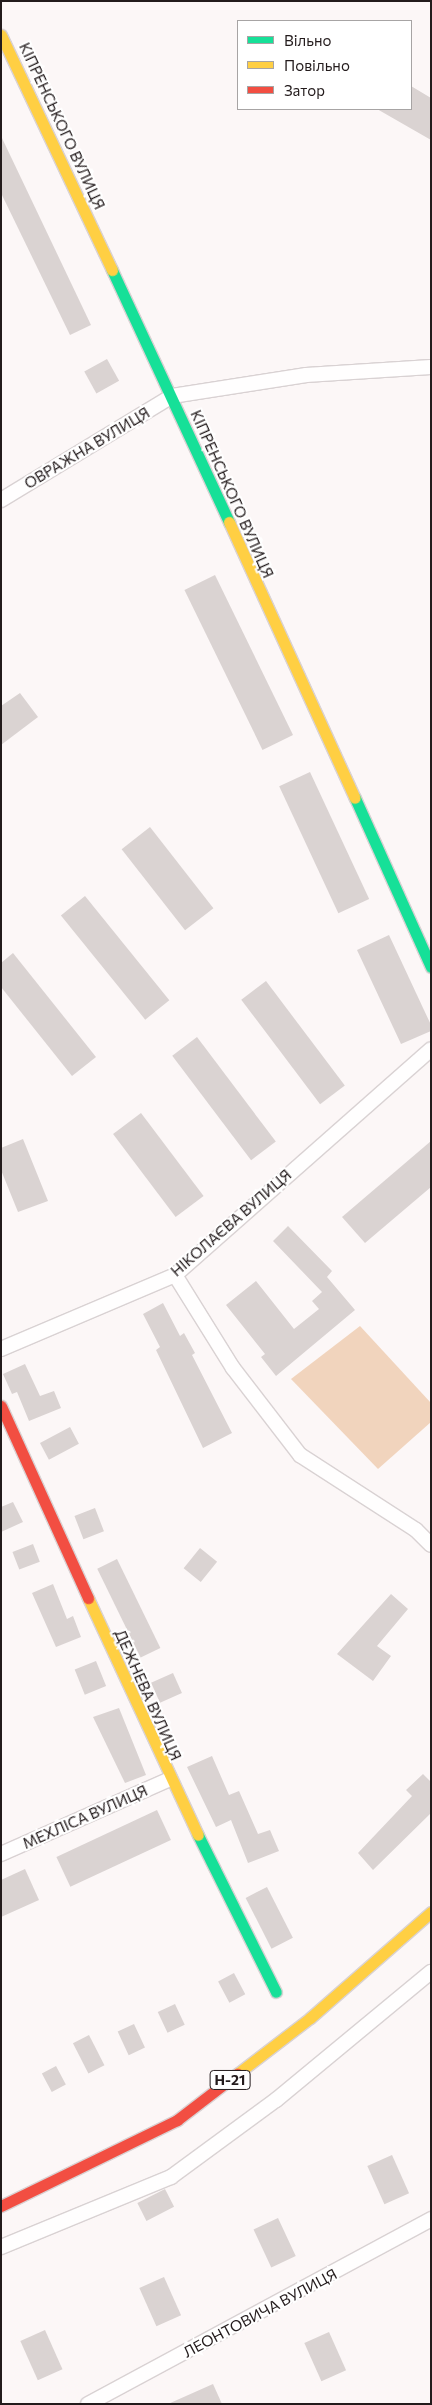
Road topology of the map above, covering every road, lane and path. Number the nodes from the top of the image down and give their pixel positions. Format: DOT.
graph roads {
  1 [pos="2,36"];
  2 [pos="431,367"];
  3 [pos="172,396"];
  4 [pos="1,500"];
  5 [pos="431,968"];
  6 [pos="431,1049"];
  7 [pos="175,1274"];
  8 [pos="1,1349"];
  9 [pos="1,1406"];
  10 [pos="431,1545"];
  11 [pos="170,1779"];
  12 [pos="1,1854"];
  13 [pos="431,1912"];
  14 [pos="431,1972"];
  15 [pos="276,1992"];
  16 [pos="1,2206"];
  17 [pos="431,2219"];
  18 [pos="1,2247"];
  19 [pos="88,2404"];
  1 -- 3 [label="street, КІПРЕНСЬКОГО ВУЛИЦЯ"];
  2 -- 3 [label="street"];
  3 -- 4 [label="street, ОВРАЖНА ВУЛИЦЯ"];
  3 -- 5 [label="street, КІПРЕНСЬКОГО ВУЛИЦЯ"];
  6 -- 7 [label="street, НІКОЛАЄВА ВУЛИЦЯ"];
  7 -- 8 [label="street, НІКОЛАЄВА ВУЛИЦЯ"];
  7 -- 10 [label="street"];
  9 -- 11 [label="street, ДЕЖНЕВА ВУЛИЦЯ"];
  11 -- 12 [label="street, МЕХЛІСА ВУЛИЦЯ"];
  11 -- 15 [label="street, ДЕЖНЕВА ВУЛИЦЯ"];
  13 -- 16 [label="street, Н-21"];
  14 -- 18 [label="street"];
  17 -- 19 [label="street, ЛЕОНТОВИЧА ВУЛИЦЯ"];
}
